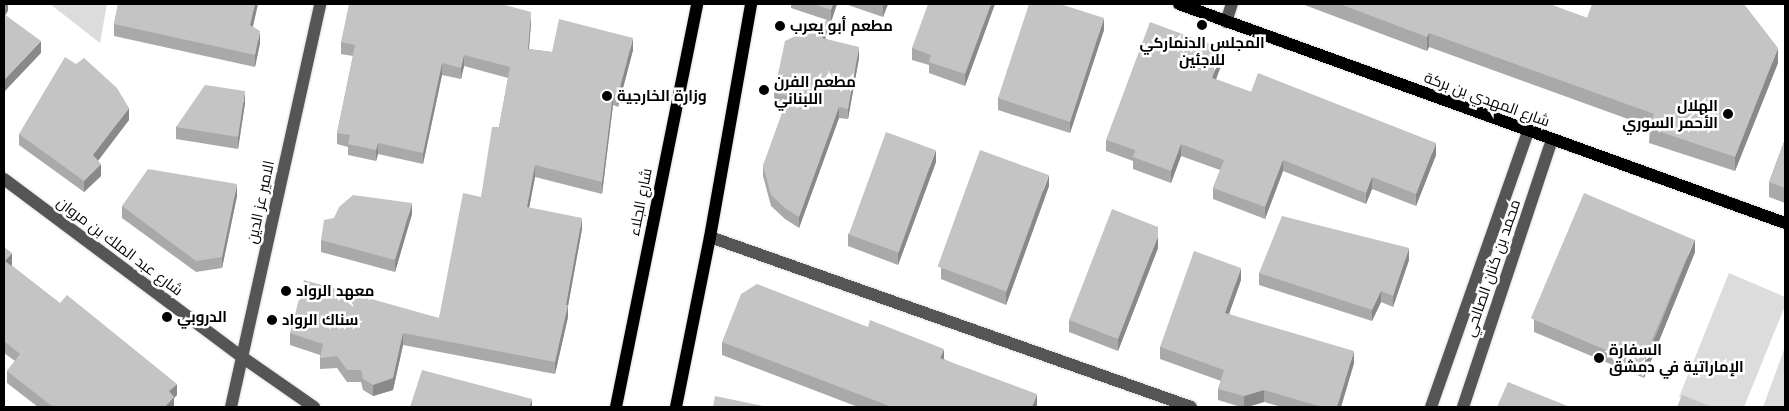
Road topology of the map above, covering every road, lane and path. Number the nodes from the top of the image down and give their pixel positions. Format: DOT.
graph roads {
  1 [pos="320,4"];
  2 [pos="697,4"];
  3 [pos="751,4"];
  4 [pos="1179,4"];
  5 [pos="1232,4"];
  6 [pos="1226,22"];
  7 [pos="1528,131"];
  8 [pos="1552,140"];
  9 [pos="4,180"];
  10 [pos="1785,223"];
  11 [pos="710,237"];
  12 [pos="242,357"];
  13 [pos="230,407"];
  14 [pos="314,407"];
  15 [pos="616,407"];
  16 [pos="676,407"];
  17 [pos="1191,407"];
  18 [pos="1431,407"];
  19 [pos="1463,407"];
  1 -- 12 [label="street, الامير عز الدين"];
  2 -- 15 [label="main road, شارع الجلاء"];
  3 -- 11 [label="main road"];
  4 -- 6 [label="main road, شارع المهدي بن بركة"];
  5 -- 6 [label="street"];
  6 -- 7 [label="main road, شارع المهدي بن بركة"];
  7 -- 8 [label="main road, شارع المهدي بن بركة"];
  7 -- 18 [label="street"];
  8 -- 10 [label="main road, شارع المهدي بن بركة"];
  8 -- 19 [label="street, محمد بن كنان الصالحي"];
  9 -- 12 [label="street, شارع عبد الملك بن مروان"];
  11 -- 16 [label="main road"];
  11 -- 17 [label="street"];
  12 -- 13 [label="street, الامير عز الدين"];
  12 -- 14 [label="street, شارع عبد الملك بن مروان"];
}
